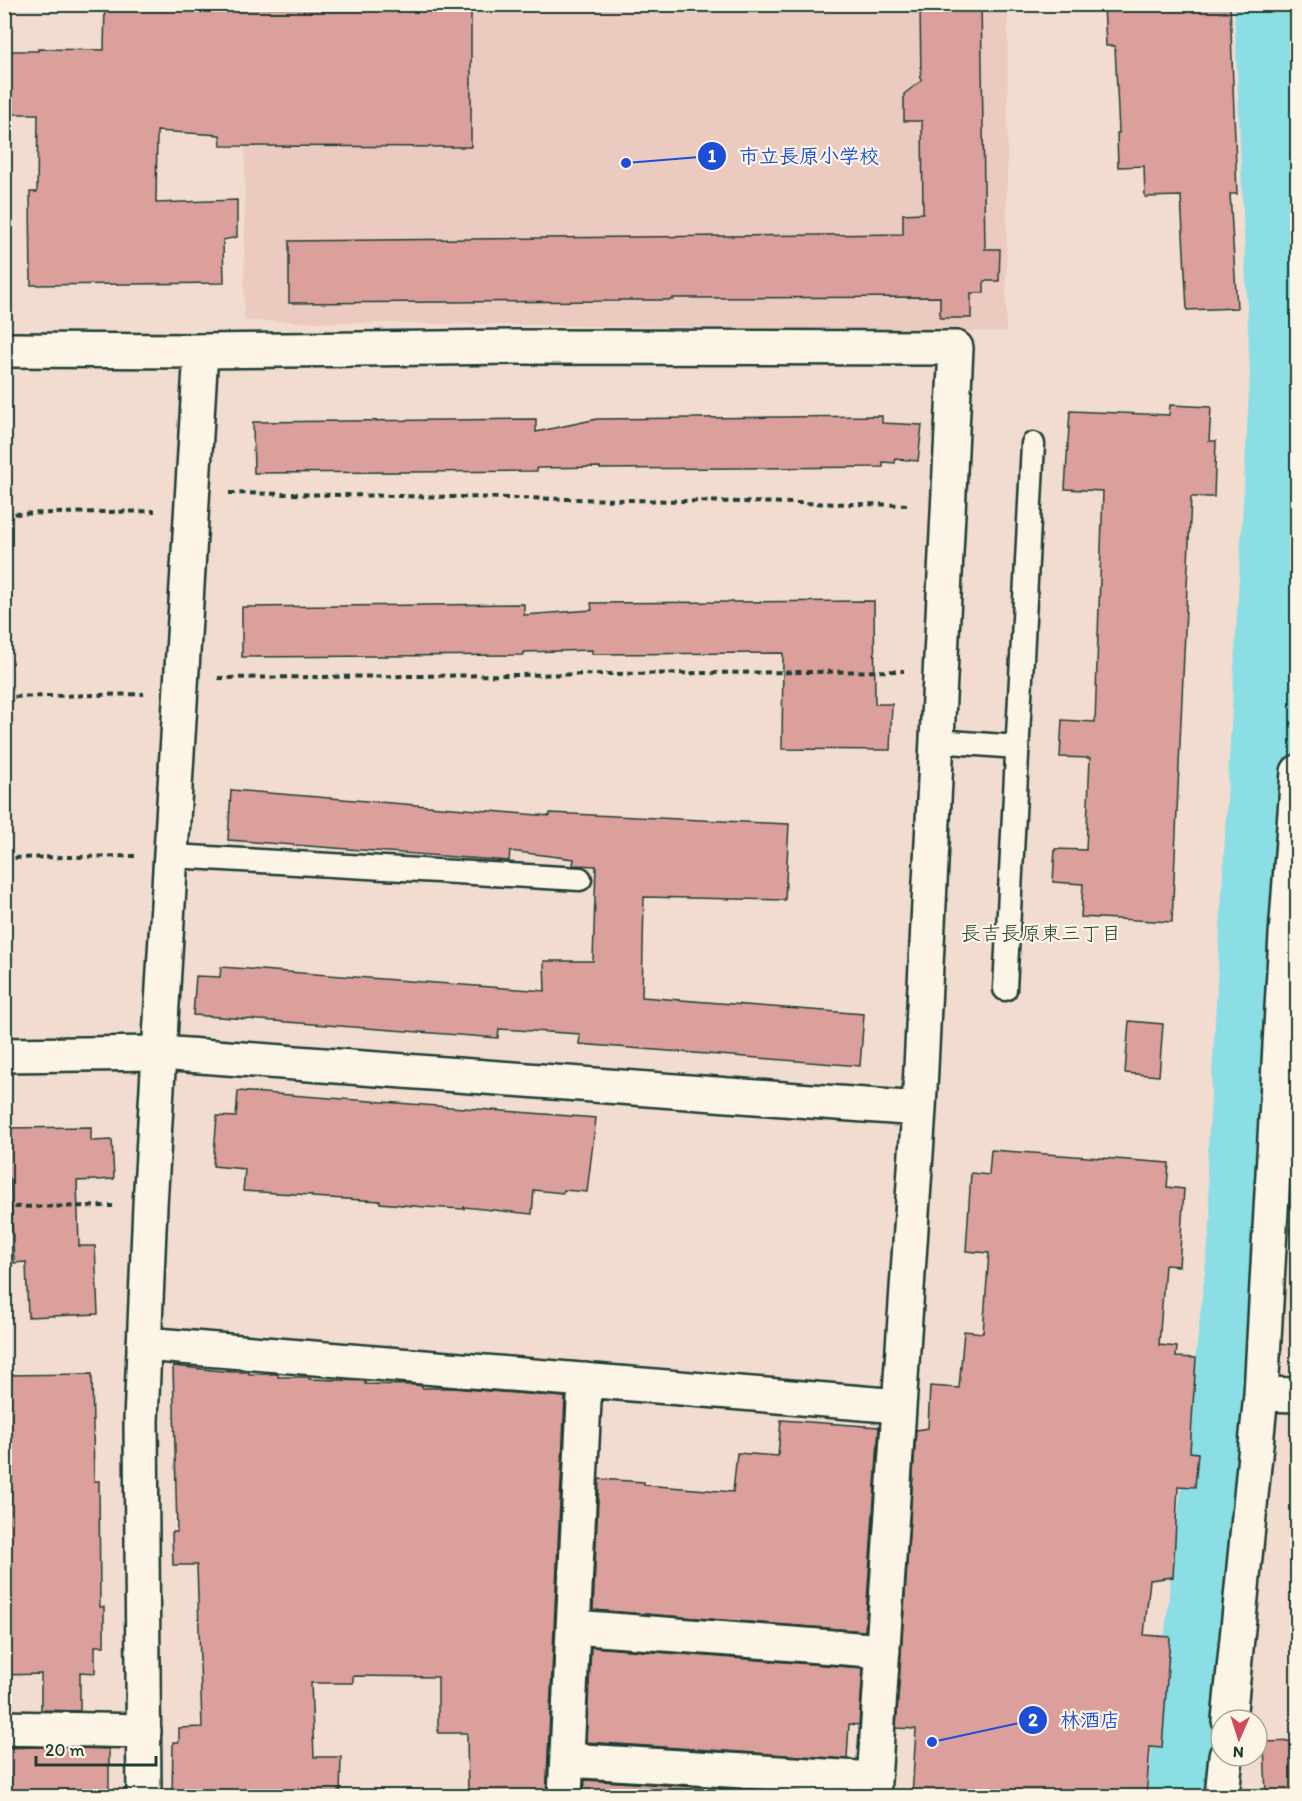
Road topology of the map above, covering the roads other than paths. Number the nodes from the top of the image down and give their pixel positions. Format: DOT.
graph roads {
  1 [pos="4,350"];
  2 [pos="201,351"];
  3 [pos="1033,444"];
  4 [pos="937,741"];
  5 [pos="1017,747"];
  6 [pos="1298,772"];
  7 [pos="172,856"];
  8 [pos="580,879"];
  9 [pos="1292,935"];
  10 [pos="1005,989"];
  11 [pos="160,1053"];
  12 [pos="4,1055"];
  13 [pos="919,1109"];
  14 [pos="144,1344"];
  15 [pos="585,1380"];
  16 [pos="1261,1395"];
  17 [pos="1298,1395"];
  18 [pos="899,1406"];
  19 [pos="574,1627"];
  20 [pos="883,1651"];
  21 [pos="1230,1708"];
  22 [pos="4,1728"];
  23 [pos="144,1731"];
  24 [pos="567,1760"];
  25 [pos="1225,1768"];
  26 [pos="874,1788"];
  27 [pos="144,1797"];
  28 [pos="565,1797"];
  29 [pos="1222,1797"];
  1 -- 2 [label="street"];
  2 -- 4 [label="street"];
  2 -- 7 [label="street"];
  3 -- 5 [label="lane"];
  4 -- 5 [label="lane"];
  4 -- 13 [label="street"];
  5 -- 10 [label="lane"];
  6 -- 9 [label="street"];
  7 -- 8 [label="lane"];
  7 -- 11 [label="street"];
  9 -- 16 [label="street"];
  11 -- 12 [label="street"];
  11 -- 13 [label="street"];
  11 -- 14 [label="street"];
  13 -- 18 [label="street"];
  14 -- 15 [label="street"];
  14 -- 23 [label="street"];
  15 -- 18 [label="street"];
  15 -- 19 [label="street"];
  16 -- 17 [label="street"];
  16 -- 21 [label="street"];
  18 -- 20 [label="street"];
  19 -- 20 [label="street"];
  19 -- 24 [label="street"];
  20 -- 26 [label="street"];
  22 -- 23 [label="street"];
  23 -- 27 [label="street"];
  24 -- 26 [label="street"];
  24 -- 28 [label="street"];
  25 -- 29 [label="street"];
}
